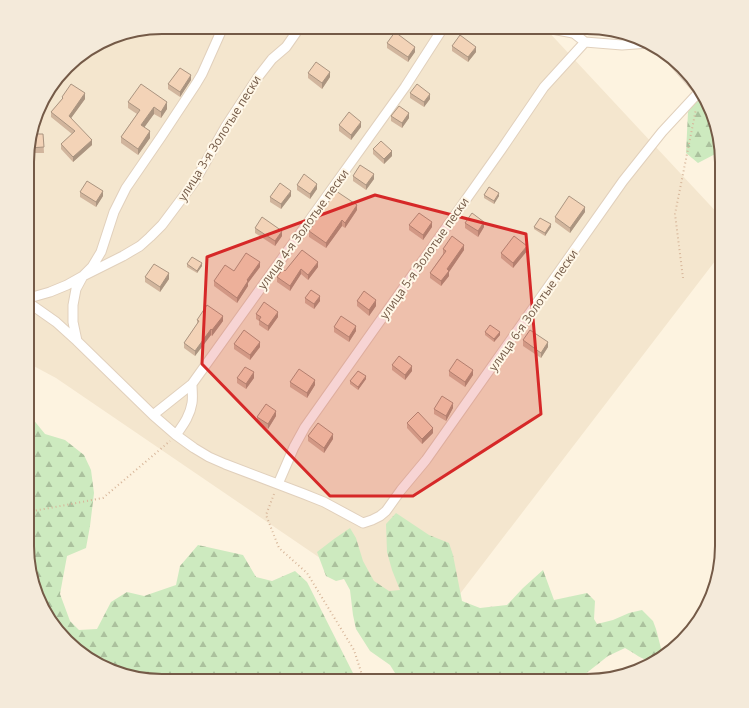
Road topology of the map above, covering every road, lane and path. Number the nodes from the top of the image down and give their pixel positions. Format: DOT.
graph roads {
  1 [pos="220,34"];
  2 [pos="295,34"];
  3 [pos="438,34"];
  4 [pos="575,34"];
  5 [pos="585,42"];
  6 [pos="636,44"];
  7 [pos="696,95"];
  8 [pos="698,99"];
  9 [pos="83,276"];
  10 [pos="683,278"];
  11 [pos="34,297"];
  12 [pos="34,306"];
  13 [pos="77,341"];
  14 [pos="192,384"];
  15 [pos="154,415"];
  16 [pos="176,435"];
  17 [pos="278,484"];
  18 [pos="34,511"];
  19 [pos="362,674"];
  1 -- 9 [label="street"];
  2 -- 9 [label="street, улица 3-я Золотые пески"];
  3 -- 14 [label="street, улица 4-я Золотые пески"];
  4 -- 5 [label="street"];
  5 -- 6 [label="street"];
  5 -- 17 [label="street, улица 5-я Золотые пески"];
  7 -- 17 [label="street, улица 6-я Золотые пески"];
  8 -- 10 [label="path"];
  9 -- 11 [label="street, улица 3-я Золотые пески"];
  9 -- 13 [label="street"];
  12 -- 13 [label="street"];
  13 -- 15 [label="street"];
  14 -- 15 [label="street, улица 4-я Золотые пески"];
  14 -- 16 [label="street"];
  15 -- 16 [label="street"];
  16 -- 17 [label="street"];
  16 -- 18 [label="path"];
  17 -- 19 [label="path"];
}
